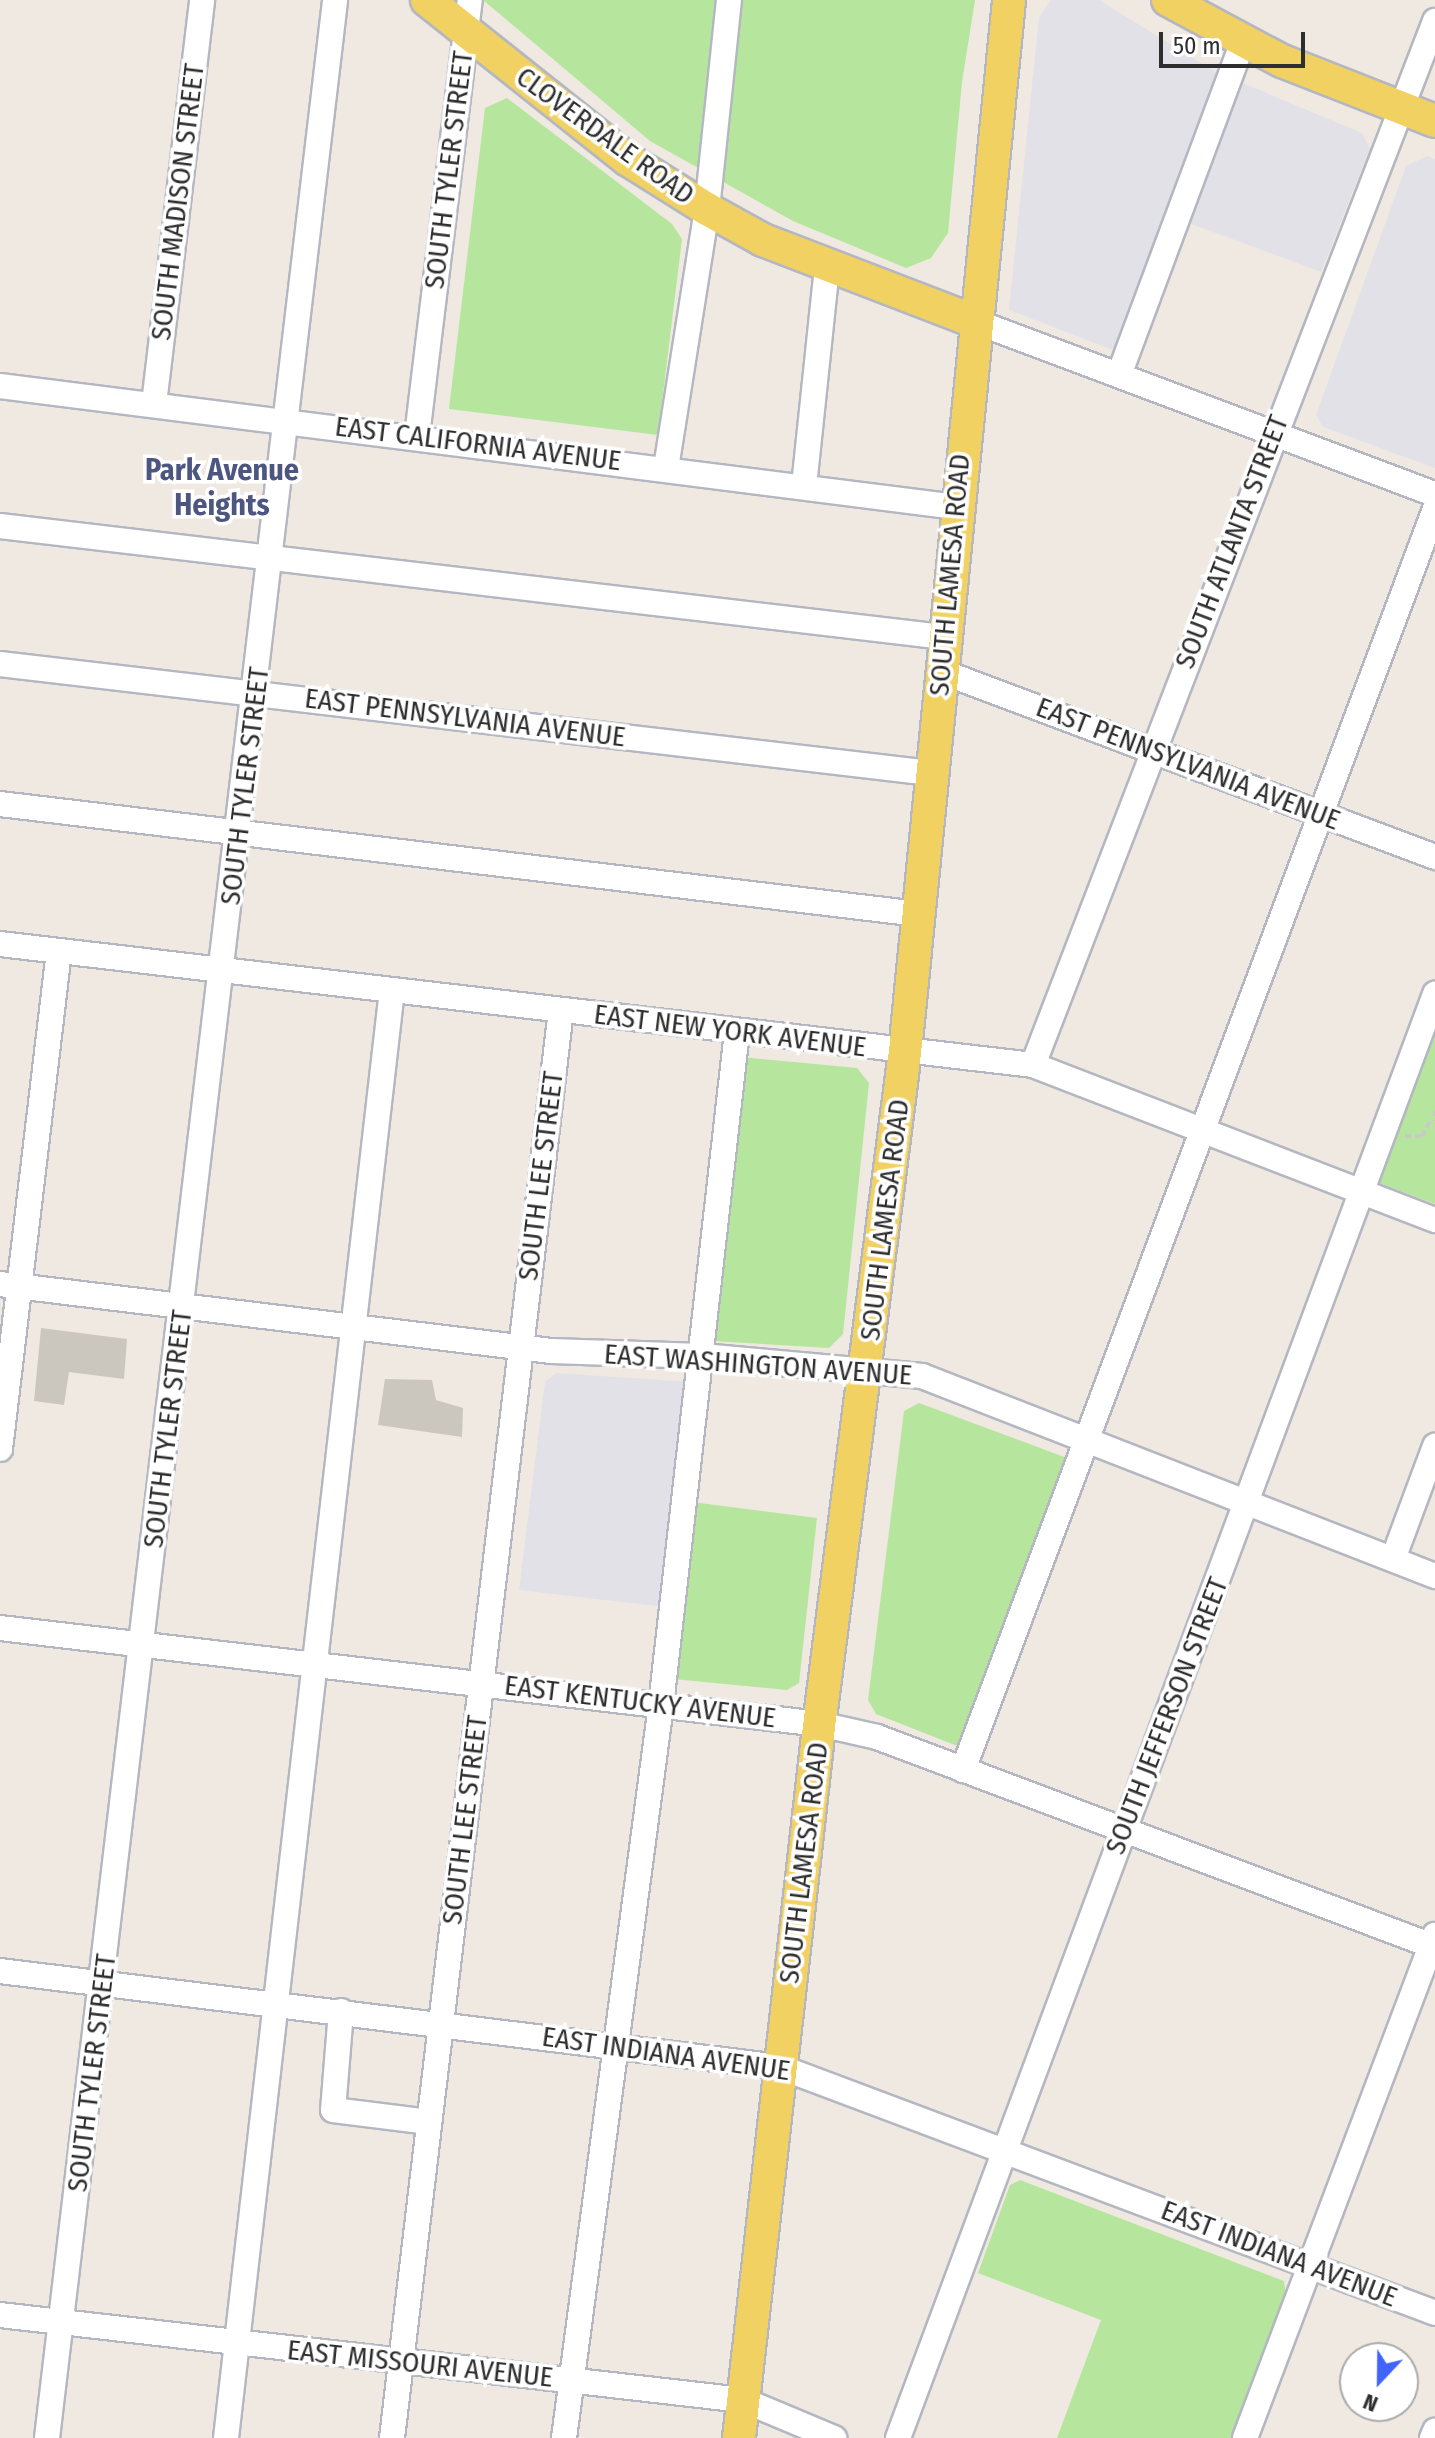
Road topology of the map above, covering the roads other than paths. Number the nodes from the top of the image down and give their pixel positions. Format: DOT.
graph roads {
  1 [pos="202,0"];
  2 [pos="335,0"];
  3 [pos="427,0"];
  4 [pos="470,0"];
  5 [pos="729,0"];
  6 [pos="1009,0"];
  7 [pos="1033,0"];
  8 [pos="1168,0"];
  9 [pos="1435,22"];
  10 [pos="466,32"];
  11 [pos="1243,42"];
  12 [pos="1002,44"];
  13 [pos="1400,107"];
  14 [pos="1435,121"];
  15 [pos="707,209"];
  16 [pos="827,266"];
  17 [pos="974,321"];
  18 [pos="1119,375"];
  19 [pos="0,386"];
  20 [pos="154,404"];
  21 [pos="288,420"];
  22 [pos="1273,433"];
  23 [pos="417,436"];
  24 [pos="666,468"];
  25 [pos="804,486"];
  26 [pos="1435,494"];
  27 [pos="956,507"];
  28 [pos="1435,509"];
  29 [pos="0,526"];
  30 [pos="272,559"];
  31 [pos="944,637"];
  32 [pos="0,664"];
  33 [pos="940,671"];
  34 [pos="255,694"];
  35 [pos="1152,751"];
  36 [pos="931,773"];
  37 [pos="0,804"];
  38 [pos="1322,815"];
  39 [pos="240,833"];
  40 [pos="1435,857"];
  41 [pos="918,914"];
  42 [pos="0,944"];
  43 [pos="59,951"];
  44 [pos="224,970"];
  45 [pos="392,990"];
  46 [pos="1435,994"];
  47 [pos="561,1011"];
  48 [pos="737,1032"];
  49 [pos="905,1052"];
  50 [pos="1033,1065"];
  51 [pos="1202,1130"];
  52 [pos="1362,1192"];
  53 [pos="1435,1220"];
  54 [pos="10,1285"];
  55 [pos="183,1308"];
  56 [pos="351,1327"];
  57 [pos="520,1348"];
  58 [pos="702,1356"];
  59 [pos="867,1372"];
  60 [pos="1089,1440"];
  61 [pos="1435,1446"];
  62 [pos="0,1449"];
  63 [pos="1247,1502"];
  64 [pos="1393,1559"];
  65 [pos="1435,1576"];
  66 [pos="0,1628"];
  67 [pos="143,1645"];
  68 [pos="317,1665"];
  69 [pos="481,1684"];
  70 [pos="661,1705"];
  71 [pos="820,1724"];
  72 [pos="963,1770"];
  73 [pos="1124,1831"];
  74 [pos="1434,1943"];
  75 [pos="0,1971"];
  76 [pos="104,1983"];
  77 [pos="275,2003"];
  78 [pos="341,2011"];
  79 [pos="441,2024"];
  80 [pos="613,2044"];
  81 [pos="780,2067"];
  82 [pos="429,2122"];
  83 [pos="1006,2152"];
  84 [pos="1311,2266"];
  85 [pos="1435,2313"];
  86 [pos="0,2315"];
  87 [pos="61,2323"];
  88 [pos="236,2343"];
  89 [pos="401,2361"];
  90 [pos="571,2380"];
  91 [pos="743,2400"];
  92 [pos="1435,2431"];
  93 [pos="47,2438"];
  94 [pos="226,2438"];
  95 [pos="392,2438"];
  96 [pos="564,2438"];
  97 [pos="739,2438"];
  98 [pos="834,2438"];
  99 [pos="898,2438"];
  100 [pos="1245,2438"];
  101 [pos="1432,2438"];
  1 -- 20 [label="street, SOUTH MADISON STREET"];
  2 -- 21 [label="street, SOUTH TYLER STREET"];
  3 -- 10 [label="main road, CLOVERDALE ROAD"];
  4 -- 10 [label="street, SOUTH TYLER STREET"];
  5 -- 15 [label="street"];
  6 -- 12 [label="main road, SOUTH LAMESA ROAD"];
  7 -- 12 [label="main road"];
  8 -- 11 [label="main road"];
  9 -- 13 [label="street, SOUTH ATLANTA STREET"];
  10 -- 15 [label="main road, CLOVERDALE ROAD"];
  10 -- 23 [label="street, SOUTH TYLER STREET"];
  11 -- 13 [label="main road"];
  11 -- 18 [label="street"];
  12 -- 17 [label="main road, SOUTH LAMESA ROAD"];
  13 -- 14 [label="main road"];
  13 -- 22 [label="street, SOUTH ATLANTA STREET"];
  15 -- 16 [label="main road, CLOVERDALE ROAD"];
  15 -- 24 [label="street"];
  16 -- 17 [label="main road, CLOVERDALE ROAD"];
  16 -- 25 [label="street"];
  17 -- 18 [label="street"];
  17 -- 27 [label="main road, SOUTH LAMESA ROAD"];
  18 -- 22 [label="street"];
  19 -- 20 [label="street, EAST CALIFORNIA AVENUE"];
  20 -- 21 [label="street, EAST CALIFORNIA AVENUE"];
  21 -- 23 [label="street, EAST CALIFORNIA AVENUE"];
  21 -- 30 [label="street, SOUTH TYLER STREET"];
  22 -- 26 [label="street"];
  22 -- 35 [label="street, SOUTH ATLANTA STREET"];
  23 -- 24 [label="street, EAST CALIFORNIA AVENUE"];
  24 -- 25 [label="street, EAST CALIFORNIA AVENUE"];
  25 -- 27 [label="street, EAST CALIFORNIA AVENUE"];
  27 -- 31 [label="main road, SOUTH LAMESA ROAD"];
  28 -- 38 [label="street"];
  29 -- 30 [label="street"];
  30 -- 31 [label="street"];
  30 -- 34 [label="street, SOUTH TYLER STREET"];
  31 -- 33 [label="main road, SOUTH LAMESA ROAD"];
  32 -- 34 [label="street, EAST PENNSYLVANIA AVENUE"];
  33 -- 35 [label="street, EAST PENNSYLVANIA AVENUE"];
  33 -- 36 [label="main road, SOUTH LAMESA ROAD"];
  34 -- 36 [label="street, EAST PENNSYLVANIA AVENUE"];
  34 -- 39 [label="street, SOUTH TYLER STREET"];
  35 -- 38 [label="street, EAST PENNSYLVANIA AVENUE"];
  35 -- 50 [label="street, SOUTH ATLANTA STREET"];
  36 -- 41 [label="main road, SOUTH LAMESA ROAD"];
  37 -- 39 [label="street"];
  38 -- 40 [label="street, EAST PENNSYLVANIA AVENUE"];
  38 -- 51 [label="street"];
  39 -- 41 [label="street"];
  39 -- 44 [label="street, SOUTH TYLER STREET"];
  41 -- 49 [label="main road, SOUTH LAMESA ROAD"];
  42 -- 43 [label="street, EAST NEW YORK AVENUE"];
  43 -- 44 [label="street, EAST NEW YORK AVENUE"];
  43 -- 54 [label="street"];
  44 -- 45 [label="street, EAST NEW YORK AVENUE"];
  44 -- 55 [label="street, SOUTH TYLER STREET"];
  45 -- 47 [label="street, EAST NEW YORK AVENUE"];
  45 -- 56 [label="street"];
  46 -- 52 [label="street, SOUTH JEFFERSON STREET"];
  47 -- 48 [label="street, EAST NEW YORK AVENUE"];
  47 -- 57 [label="street, SOUTH LEE STREET"];
  48 -- 49 [label="street, EAST NEW YORK AVENUE"];
  48 -- 58 [label="street"];
  49 -- 50 [label="street, EAST NEW YORK AVENUE"];
  49 -- 59 [label="main road, SOUTH LAMESA ROAD"];
  50 -- 51 [label="street, EAST NEW YORK AVENUE"];
  51 -- 52 [label="street, EAST NEW YORK AVENUE"];
  51 -- 60 [label="street"];
  52 -- 53 [label="street, EAST NEW YORK AVENUE"];
  52 -- 63 [label="street, SOUTH JEFFERSON STREET"];
  54 -- 55 [label="street, EAST WASHINGTON AVENUE"];
  54 -- 62 [label="street"];
  55 -- 56 [label="street, EAST WASHINGTON AVENUE"];
  55 -- 67 [label="street, SOUTH TYLER STREET"];
  56 -- 57 [label="street, EAST WASHINGTON AVENUE"];
  56 -- 68 [label="street"];
  57 -- 58 [label="street, EAST WASHINGTON AVENUE"];
  57 -- 69 [label="street, SOUTH LEE STREET"];
  58 -- 59 [label="street, EAST WASHINGTON AVENUE"];
  58 -- 70 [label="street"];
  59 -- 60 [label="street, EAST WASHINGTON AVENUE"];
  59 -- 71 [label="main road, SOUTH LAMESA ROAD"];
  60 -- 63 [label="street, EAST WASHINGTON AVENUE"];
  60 -- 72 [label="street"];
  61 -- 64 [label="street"];
  63 -- 64 [label="street, EAST WASHINGTON AVENUE"];
  63 -- 73 [label="street, SOUTH JEFFERSON STREET"];
  64 -- 65 [label="street, EAST WASHINGTON AVENUE"];
  66 -- 67 [label="street, EAST KENTUCKY AVENUE"];
  67 -- 68 [label="street, EAST KENTUCKY AVENUE"];
  67 -- 76 [label="street, SOUTH TYLER STREET"];
  68 -- 69 [label="street, EAST KENTUCKY AVENUE"];
  68 -- 77 [label="street"];
  69 -- 70 [label="street, EAST KENTUCKY AVENUE"];
  69 -- 79 [label="street, SOUTH LEE STREET"];
  70 -- 71 [label="street, EAST KENTUCKY AVENUE"];
  70 -- 80 [label="street"];
  71 -- 72 [label="street, EAST KENTUCKY AVENUE"];
  71 -- 81 [label="main road, SOUTH LAMESA ROAD"];
  72 -- 73 [label="street, EAST KENTUCKY AVENUE"];
  73 -- 74 [label="street, EAST KENTUCKY AVENUE"];
  73 -- 83 [label="street, SOUTH JEFFERSON STREET"];
  74 -- 84 [label="street"];
  75 -- 76 [label="street, EAST INDIANA AVENUE"];
  76 -- 77 [label="street, EAST INDIANA AVENUE"];
  76 -- 87 [label="street, SOUTH TYLER STREET"];
  77 -- 78 [label="street, EAST INDIANA AVENUE"];
  77 -- 88 [label="street"];
  78 -- 79 [label="street, EAST INDIANA AVENUE"];
  78 -- 82 [label="street"];
  79 -- 80 [label="street, EAST INDIANA AVENUE"];
  79 -- 82 [label="street, SOUTH LEE STREET"];
  80 -- 81 [label="street, EAST INDIANA AVENUE"];
  80 -- 90 [label="street"];
  81 -- 83 [label="street, EAST INDIANA AVENUE"];
  81 -- 91 [label="main road, SOUTH LAMESA ROAD"];
  82 -- 89 [label="street, SOUTH LEE STREET"];
  83 -- 84 [label="street, EAST INDIANA AVENUE"];
  83 -- 99 [label="street, SOUTH JEFFERSON STREET"];
  84 -- 85 [label="street, EAST INDIANA AVENUE"];
  84 -- 100 [label="street"];
  86 -- 87 [label="street, EAST MISSOURI AVENUE"];
  87 -- 88 [label="street, EAST MISSOURI AVENUE"];
  87 -- 93 [label="street, SOUTH TYLER STREET"];
  88 -- 89 [label="street, EAST MISSOURI AVENUE"];
  88 -- 94 [label="street"];
  89 -- 90 [label="street, EAST MISSOURI AVENUE"];
  89 -- 95 [label="street, SOUTH LEE STREET"];
  90 -- 91 [label="street, EAST MISSOURI AVENUE"];
  90 -- 96 [label="street"];
  91 -- 97 [label="main road, SOUTH LAMESA ROAD"];
  91 -- 98 [label="street, EAST MISSOURI AVENUE"];
  92 -- 101 [label="street"];
}
